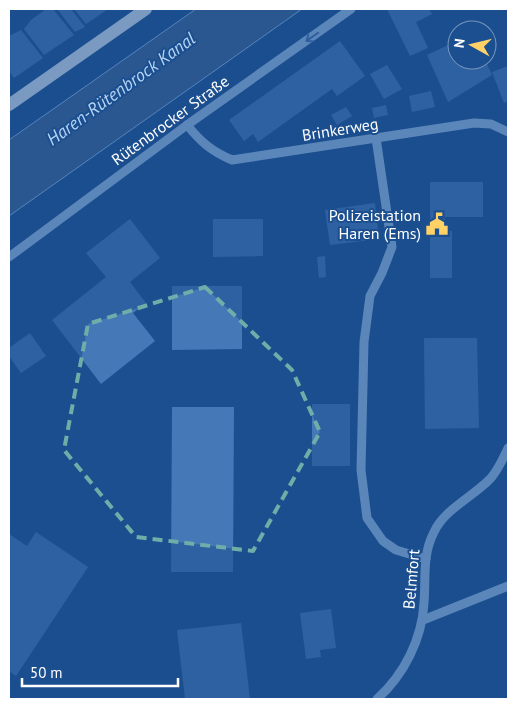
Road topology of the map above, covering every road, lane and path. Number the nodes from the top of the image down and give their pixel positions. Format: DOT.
graph roads {
  1 [pos="146,9"];
  2 [pos="351,9"];
  3 [pos="9,105"];
  4 [pos="187,125"];
  5 [pos="508,132"];
  6 [pos="376,138"];
  7 [pos="9,257"];
  8 [pos="508,448"];
  9 [pos="426,559"];
  10 [pos="508,586"];
  11 [pos="423,620"];
  12 [pos="377,699"];
  1 -- 3 [label="main road"];
  2 -- 4 [label="street, Rütenbrocker Straße, one-way"];
  4 -- 6 [label="street, Brinkerweg"];
  4 -- 7 [label="street, Rütenbrocker Straße"];
  5 -- 6 [label="street, Brinkerweg"];
  6 -- 9 [label="street"];
  8 -- 9 [label="street, Belmfort"];
  9 -- 11 [label="street, Belmfort"];
  10 -- 11 [label="street"];
  11 -- 12 [label="street, Belmfort"];
}
